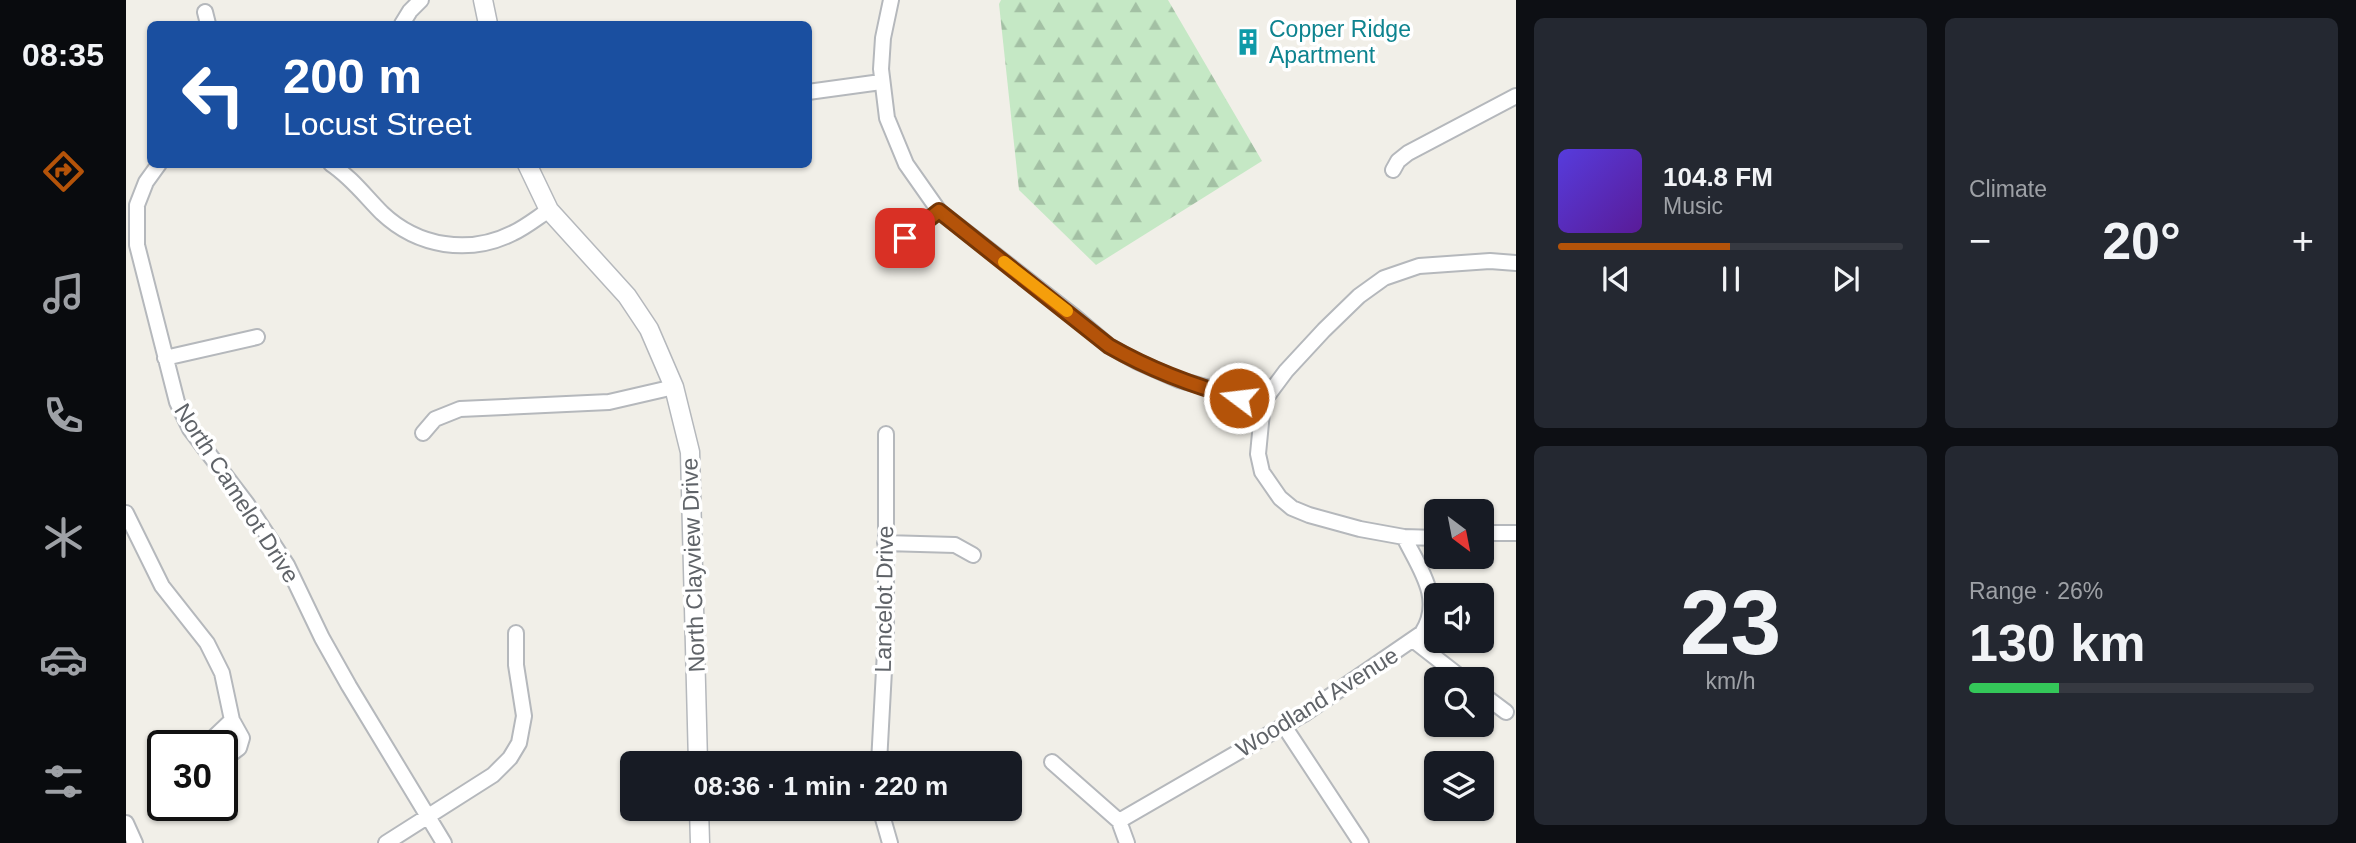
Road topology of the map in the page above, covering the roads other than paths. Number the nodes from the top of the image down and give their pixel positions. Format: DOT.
graph roads {
  1 [pos="421,0"];
  2 [pos="483,0"];
  3 [pos="891,0"];
  4 [pos="404,21"];
  5 [pos="487,21"];
  6 [pos="881,82"];
  7 [pos="812,91"];
  8 [pos="1516,96"];
  9 [pos="156,168"];
  10 [pos="340,168"];
  11 [pos="529,168"];
  12 [pos="1393,170"];
  13 [pos="132,202"];
  14 [pos="549,209"];
  15 [pos="939,211"];
  16 [pos="888,252"];
  17 [pos="1516,263"];
  18 [pos="257,337"];
  19 [pos="165,358"];
  20 [pos="674,387"];
  21 [pos="1263,402"];
  22 [pos="423,433"];
  23 [pos="886,434"];
  24 [pos="126,513"];
  25 [pos="1516,533"];
  26 [pos="1494,534"];
  27 [pos="1404,537"];
  28 [pos="1424,538"];
  29 [pos="885,543"];
  30 [pos="973,555"];
  31 [pos="516,633"];
  32 [pos="1413,640"];
  33 [pos="1448,667"];
  34 [pos="1494,703"];
  35 [pos="1506,712"];
  36 [pos="232,720"];
  37 [pos="1284,726"];
  38 [pos="221,730"];
  39 [pos="238,730"];
  40 [pos="238,731"];
  41 [pos="238,749"];
  42 [pos="698,751"];
  43 [pos="880,751"];
  44 [pos="1052,762"];
  45 [pos="428,817"];
  46 [pos="699,821"];
  47 [pos="884,821"];
  48 [pos="1119,821"];
  49 [pos="126,823"];
  50 [pos="135,843"];
  51 [pos="386,843"];
  52 [pos="444,843"];
  53 [pos="700,843"];
  54 [pos="890,843"];
  55 [pos="1127,843"];
  56 [pos="1361,843"];
  1 -- 4 [label="street"];
  2 -- 5 [label="street"];
  3 -- 6 [label="street"];
  6 -- 7 [label="street"];
  6 -- 15 [label="street"];
  8 -- 12 [label="street"];
  9 -- 13 [label="street"];
  10 -- 14 [label="street"];
  11 -- 14 [label="street, North Clayview Drive"];
  13 -- 19 [label="street, North Camelot Drive"];
  14 -- 20 [label="street, North Clayview Drive"];
  15 -- 16 [label="street"];
  15 -- 21 [label="street"];
  17 -- 21 [label="street"];
  18 -- 19 [label="street"];
  19 -- 45 [label="street, North Camelot Drive"];
  20 -- 22 [label="street"];
  20 -- 42 [label="street, North Clayview Drive"];
  21 -- 27 [label="street"];
  23 -- 29 [label="street, Lancelot Drive"];
  24 -- 36 [label="street"];
  25 -- 26 [label="street"];
  27 -- 28 [label="street"];
  27 -- 32 [label="street, Woodland Avenue"];
  29 -- 30 [label="street"];
  29 -- 43 [label="street, Lancelot Drive"];
  31 -- 45 [label="street"];
  32 -- 33 [label="street"];
  32 -- 37 [label="street, Woodland Avenue"];
  34 -- 35 [label="street"];
  36 -- 38 [label="street"];
  36 -- 39 [label="street"];
  37 -- 48 [label="street, Woodland Avenue"];
  37 -- 56 [label="street"];
  40 -- 41 [label="street"];
  44 -- 48 [label="street"];
  45 -- 51 [label="street"];
  45 -- 52 [label="street, North Camelot Drive"];
  46 -- 53 [label="street"];
  47 -- 54 [label="street"];
  48 -- 55 [label="street"];
  49 -- 50 [label="street"];
}
